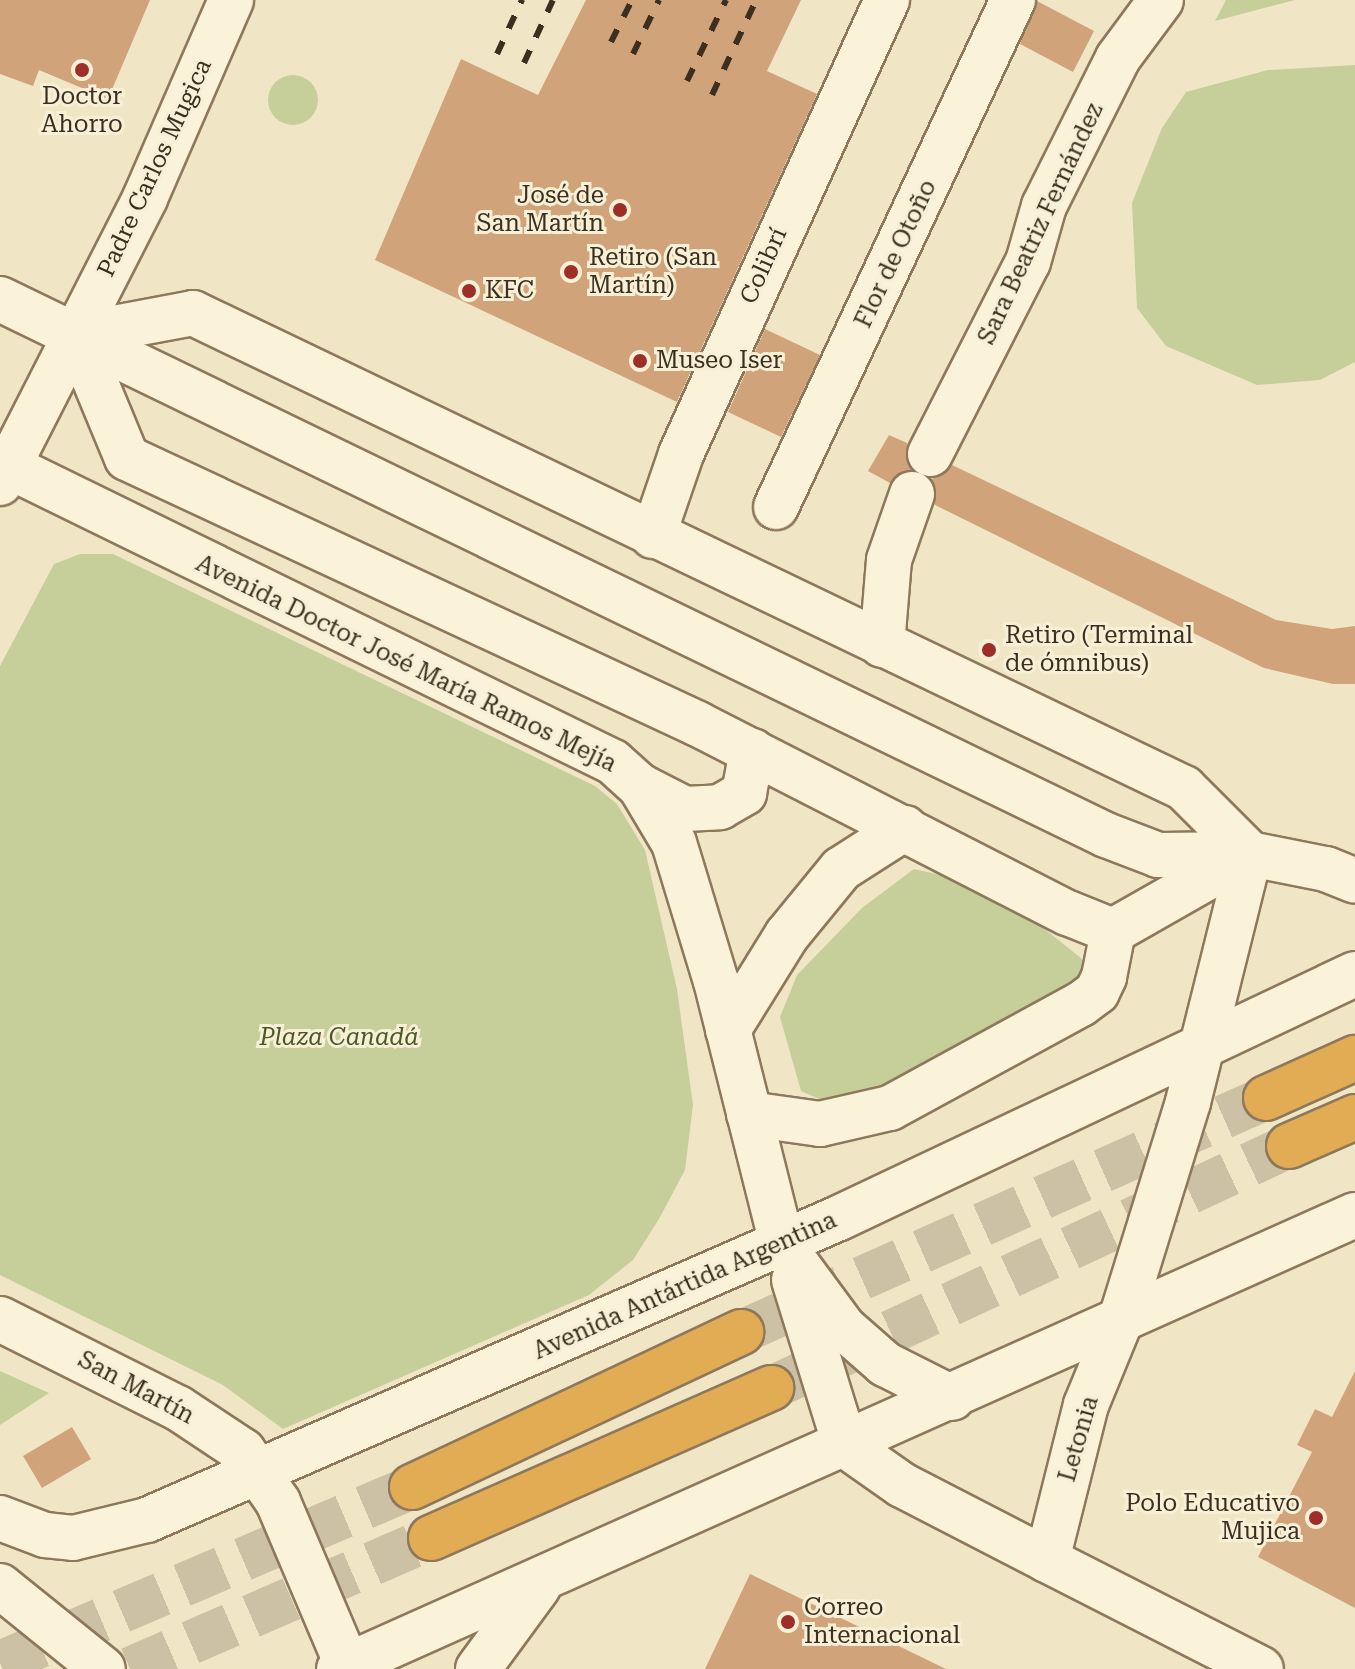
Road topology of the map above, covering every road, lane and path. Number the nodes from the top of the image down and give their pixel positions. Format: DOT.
graph roads {
  1 [pos="231,0"];
  2 [pos="887,0"];
  3 [pos="1013,0"];
  4 [pos="1161,0"];
  5 [pos="0,299"];
  6 [pos="76,335"];
  7 [pos="930,454"];
  8 [pos="3,471"];
  9 [pos="912,494"];
  10 [pos="776,507"];
  11 [pos="653,536"];
  12 [pos="882,645"];
  13 [pos="752,751"];
  14 [pos="640,786"];
  15 [pos="905,828"];
  16 [pos="1250,854"];
  17 [pos="1355,881"];
  18 [pos="1113,931"];
  19 [pos="1355,974"];
  20 [pos="728,1030"];
  21 [pos="1202,1048"];
  22 [pos="1355,1058"];
  23 [pos="1266,1098"];
  24 [pos="749,1114"];
  25 [pos="1355,1117"];
  26 [pos="1289,1146"];
  27 [pos="1355,1215"];
  28 [pos="782,1244"];
  29 [pos="0,1319"];
  30 [pos="1120,1322"];
  31 [pos="741,1332"];
  32 [pos="771,1388"];
  33 [pos="952,1398"];
  34 [pos="845,1445"];
  35 [pos="261,1472"];
  36 [pos="412,1487"];
  37 [pos="0,1518"];
  38 [pos="431,1538"];
  39 [pos="1047,1560"];
  40 [pos="545,1579"];
  41 [pos="0,1586"];
  42 [pos="345,1668"];
  43 [pos="103,1669"];
  44 [pos="478,1669"];
  45 [pos="1261,1669"];
  1 -- 6 [label="main road, Padre Carlos Mugica"];
  2 -- 11 [label="main road, Colibrí"];
  3 -- 10 [label="main road, Flor de Otoño"];
  4 -- 7 [label="main road, Sara Beatriz Fernández"];
  5 -- 6 [label="main road"];
  6 -- 8 [label="main road, Padre Carlos Mugica"];
  6 -- 11 [label="main road"];
  6 -- 13 [label="main road"];
  6 -- 16 [label="main road"];
  8 -- 14 [label="main road, Avenida Doctor José María Ramos Mejía"];
  9 -- 12 [label="main road"];
  11 -- 12 [label="main road"];
  12 -- 16 [label="main road"];
  13 -- 14 [label="main road"];
  13 -- 15 [label="main road"];
  14 -- 20 [label="main road, Avenida Doctor José María Ramos Mejía"];
  15 -- 18 [label="main road"];
  15 -- 20 [label="main road"];
  16 -- 17 [label="main road"];
  16 -- 18 [label="main road"];
  16 -- 21 [label="main road"];
  18 -- 24 [label="main road"];
  19 -- 21 [label="main road, Avenida Antártida Argentina"];
  20 -- 24 [label="main road, Avenida Doctor José María Ramos Mejía"];
  21 -- 28 [label="main road, Avenida Antártida Argentina"];
  21 -- 30 [label="main road"];
  22 -- 23 [label="highway"];
  24 -- 28 [label="main road, Avenida Doctor José María Ramos Mejía"];
  25 -- 26 [label="highway"];
  27 -- 30 [label="main road"];
  28 -- 33 [label="main road, Avenida Doctor José María Ramos Mejía"];
  28 -- 34 [label="main road"];
  28 -- 35 [label="main road, Avenida Antártida Argentina"];
  29 -- 35 [label="main road, San Martín"];
  30 -- 33 [label="main road"];
  30 -- 39 [label="main road, Letonia"];
  31 -- 36 [label="highway"];
  32 -- 38 [label="highway"];
  33 -- 34 [label="main road"];
  34 -- 39 [label="main road"];
  34 -- 40 [label="main road"];
  35 -- 37 [label="main road, Avenida Antártida Argentina"];
  35 -- 42 [label="main road"];
  39 -- 45 [label="main road"];
  40 -- 42 [label="main road"];
  40 -- 44 [label="main road"];
  41 -- 43 [label="main road"];
}
